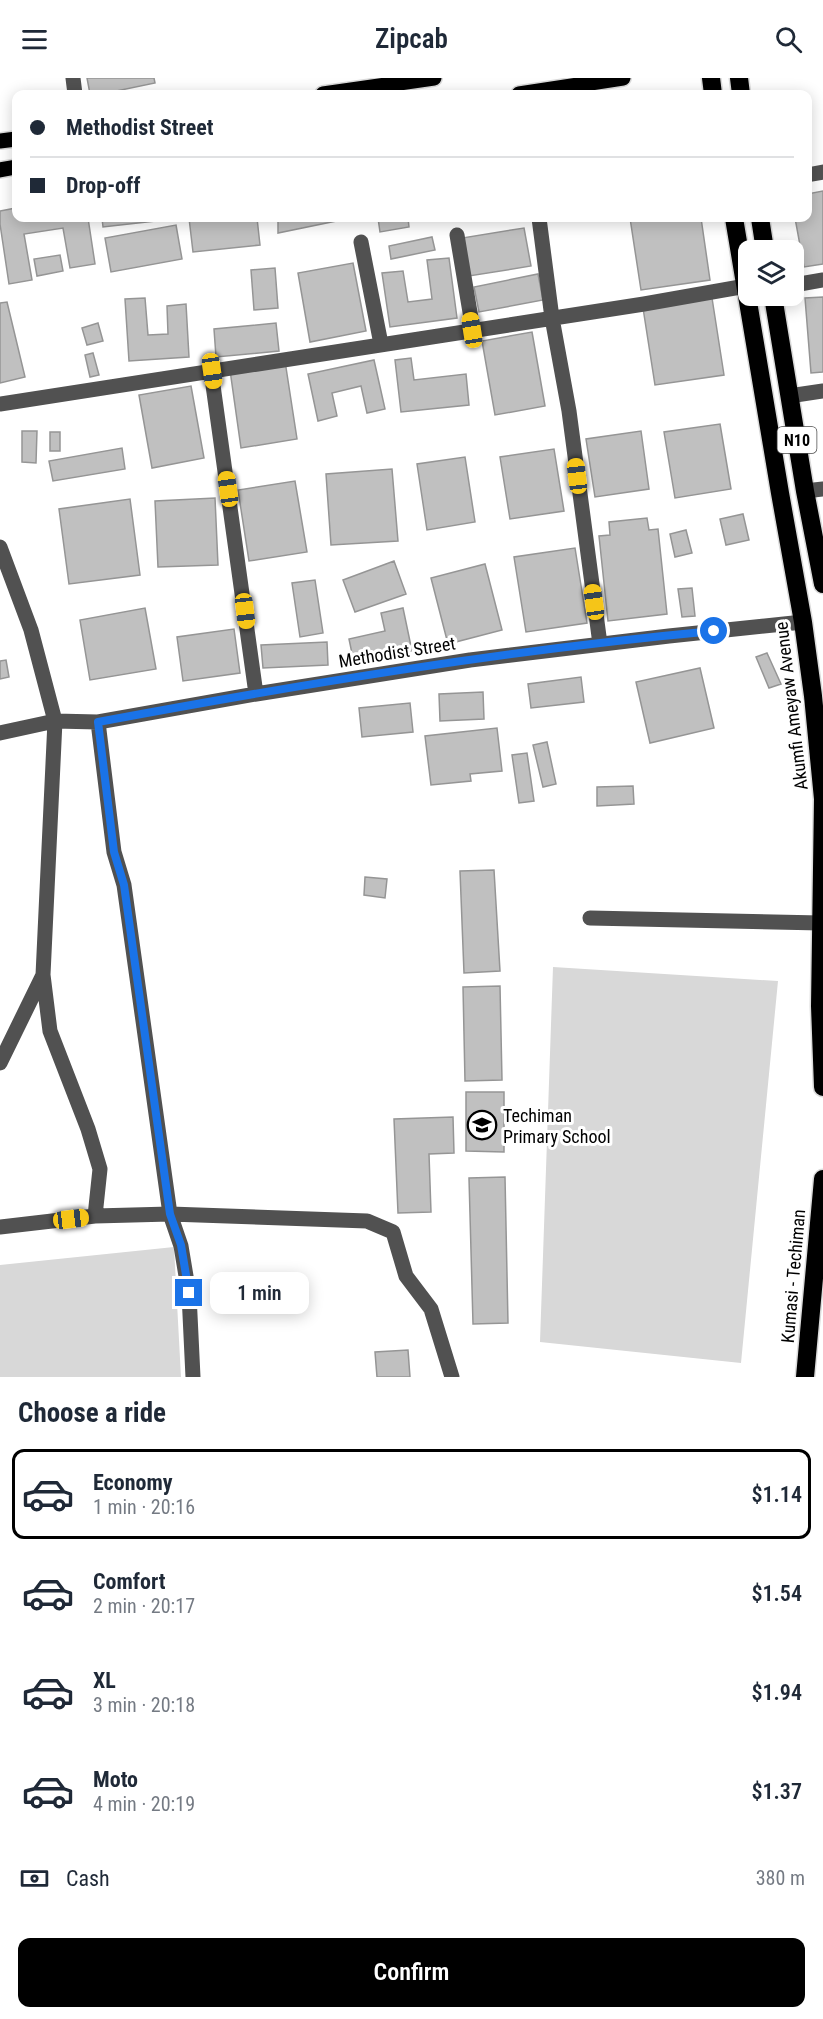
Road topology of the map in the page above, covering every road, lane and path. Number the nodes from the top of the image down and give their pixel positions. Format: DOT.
graph roads {
  1 [pos="428,78"];
  2 [pos="623,78"];
  3 [pos="349,90"];
  4 [pos="546,90"];
  5 [pos="539,222"];
  6 [pos="735,222"];
  7 [pos="761,222"];
  8 [pos="457,235"];
  9 [pos="763,240"];
  10 [pos="738,241"];
  11 [pos="362,242"];
  12 [pos="823,280"];
  13 [pos="804,283"];
  14 [pos="738,287"];
  15 [pos="749,306"];
  16 [pos="775,306"];
  17 [pos="552,318"];
  18 [pos="472,330"];
  19 [pos="381,344"];
  20 [pos="212,371"];
  21 [pos="823,391"];
  22 [pos="789,396"];
  23 [pos="0,404"];
  24 [pos="814,490"];
  25 [pos="0,547"];
  26 [pos="823,584"];
  27 [pos="803,622"];
  28 [pos="600,644"];
  29 [pos="256,694"];
  30 [pos="55,721"];
  31 [pos="98,722"];
  32 [pos="0,733"];
  33 [pos="823,800"];
  34 [pos="590,918"];
  35 [pos="822,923"];
  36 [pos="43,975"];
  37 [pos="0,1063"];
  38 [pos="823,1087"];
  39 [pos="823,1179"];
  40 [pos="170,1214"];
  41 [pos="95,1216"];
  42 [pos="0,1227"];
  43 [pos="820,1238"];
  44 [pos="193,1377"];
  45 [pos="452,1377"];
  46 [pos="805,1377"];
  1 -- 3 [label="main road"];
  2 -- 4 [label="main road"];
  5 -- 17 [label="street"];
  6 -- 10 [label="highway, Akumfi Ameyaw Avenue / N10"];
  7 -- 9 [label="highway"];
  8 -- 18 [label="street"];
  11 -- 19 [label="street"];
  12 -- 13 [label="street"];
  14 -- 17 [label="street"];
  15 -- 27 [label="highway, Akumfi Ameyaw Avenue / N10"];
  16 -- 22 [label="highway, N10"];
  17 -- 18 [label="street"];
  17 -- 28 [label="street"];
  18 -- 19 [label="street"];
  19 -- 20 [label="street"];
  20 -- 23 [label="street"];
  20 -- 29 [label="street"];
  21 -- 22 [label="street"];
  22 -- 24 [label="highway, N10"];
  24 -- 26 [label="highway, N10"];
  25 -- 30 [label="street"];
  27 -- 28 [label="street, Methodist Street"];
  27 -- 33 [label="highway, Akumfi Ameyaw Avenue / N10"];
  28 -- 29 [label="street, Methodist Street"];
  29 -- 31 [label="street, Methodist Street"];
  30 -- 31 [label="street, Methodist Street"];
  30 -- 32 [label="street, Methodist Street"];
  30 -- 36 [label="street"];
  31 -- 40 [label="street"];
  33 -- 35 [label="highway, Akumfi Ameyaw Avenue / N10"];
  34 -- 35 [label="street"];
  35 -- 38 [label="highway, Akumfi Ameyaw Avenue / N10"];
  36 -- 37 [label="street"];
  36 -- 41 [label="street"];
  39 -- 43 [label="highway, Kumasi - Techiman"];
  40 -- 41 [label="street"];
  40 -- 44 [label="street"];
  40 -- 45 [label="street"];
  41 -- 42 [label="street"];
  43 -- 46 [label="highway, Kumasi - Techiman"];
}
